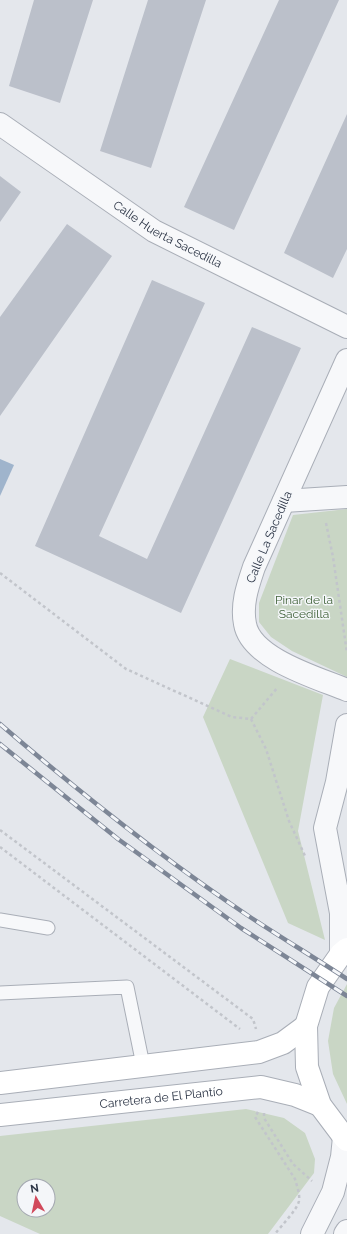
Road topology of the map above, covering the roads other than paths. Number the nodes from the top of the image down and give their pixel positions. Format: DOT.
graph roads {
  1 [pos="0,124"];
  2 [pos="347,326"];
  3 [pos="347,360"];
  4 [pos="347,497"];
  5 [pos="284,501"];
  6 [pos="347,690"];
  7 [pos="347,725"];
  8 [pos="338,878"];
  9 [pos="0,920"];
  10 [pos="48,928"];
  11 [pos="344,951"];
  12 [pos="0,993"];
  13 [pos="306,1026"];
  14 [pos="144,1065"];
  15 [pos="0,1083"];
  16 [pos="320,1105"];
  17 [pos="0,1115"];
  18 [pos="345,1139"];
  19 [pos="347,1231"];
  20 [pos="312,1234"];
  21 [pos="345,1234"];
  1 -- 2 [label="street, Calle Huerta Sacedilla"];
  3 -- 5 [label="street, Calle La Sacedilla"];
  4 -- 5 [label="street"];
  5 -- 6 [label="street, Calle La Sacedilla"];
  7 -- 8 [label="street"];
  8 -- 11 [label="street"];
  9 -- 10 [label="lane"];
  11 -- 13 [label="street"];
  12 -- 14 [label="lane"];
  13 -- 14 [label="street"];
  13 -- 16 [label="street"];
  14 -- 15 [label="street"];
  16 -- 17 [label="street, Carretera de El Plantío"];
  16 -- 18 [label="street"];
  18 -- 20 [label="street"];
  19 -- 21 [label="street"];
}
